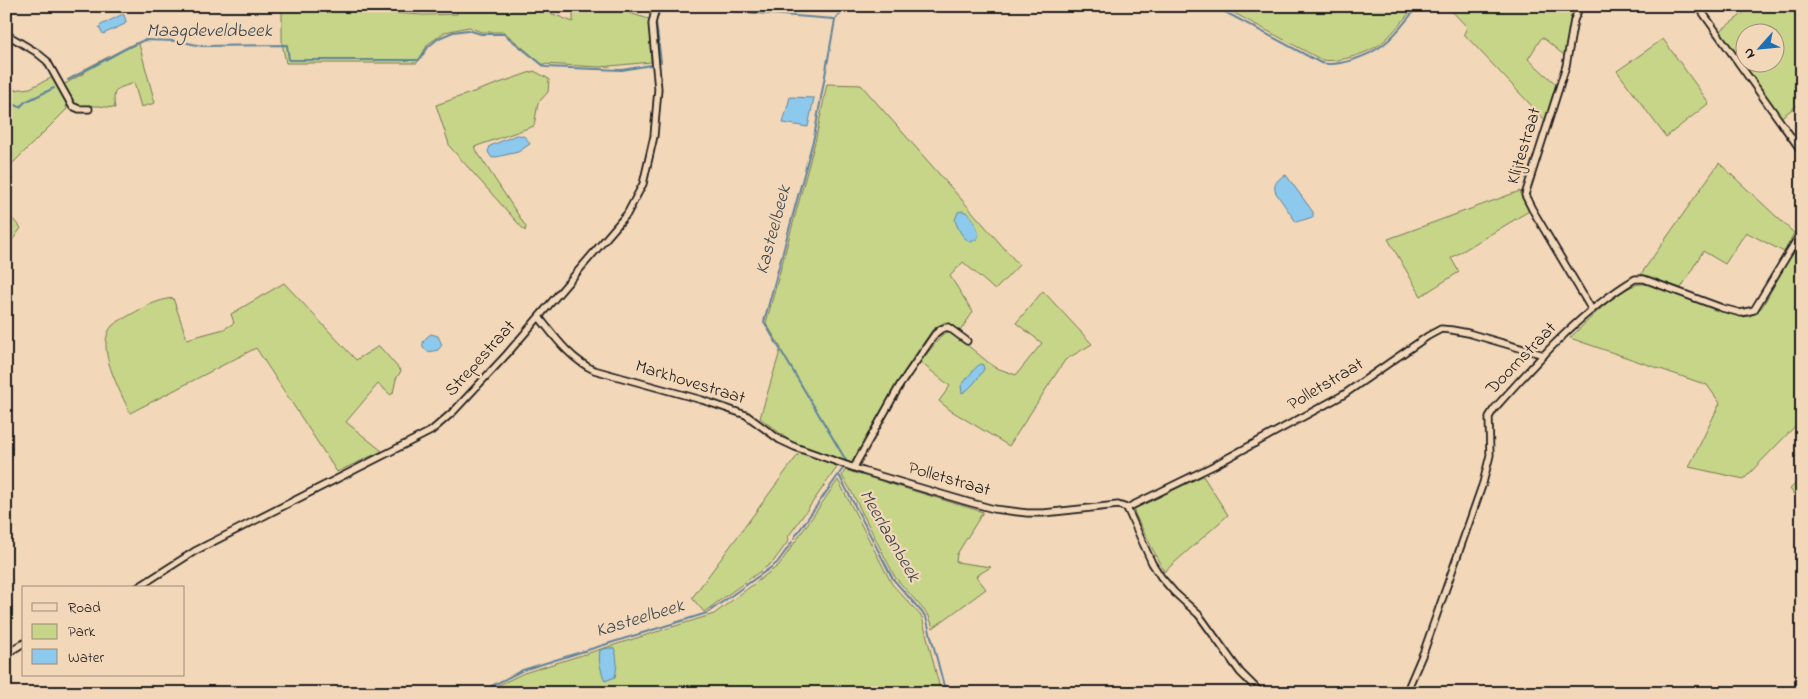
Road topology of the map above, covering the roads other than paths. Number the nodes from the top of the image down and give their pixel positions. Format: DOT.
graph roads {
  1 [pos="656,6"];
  2 [pos="1580,6"];
  3 [pos="1698,6"];
  4 [pos="6,34"];
  5 [pos="89,109"];
  6 [pos="1802,152"];
  7 [pos="1802,231"];
  8 [pos="1592,310"];
  9 [pos="539,317"];
  10 [pos="967,340"];
  11 [pos="1544,356"];
  12 [pos="844,464"];
  13 [pos="854,467"];
  14 [pos="1127,508"];
  15 [pos="140,586"];
  16 [pos="22,644"];
  17 [pos="6,654"];
  18 [pos="1261,693"];
  19 [pos="1406,693"];
  1 -- 9 [label="street, Strepestraat"];
  2 -- 8 [label="street, Klijtestraat"];
  3 -- 6 [label="street"];
  4 -- 5 [label="street"];
  7 -- 8 [label="street, Doornstraat"];
  8 -- 11 [label="street, Doornstraat"];
  9 -- 12 [label="street, Markhovestraat"];
  9 -- 15 [label="street, Strepestraat"];
  10 -- 13 [label="street"];
  11 -- 14 [label="street, Polletstraat"];
  11 -- 19 [label="street, Doornstraat"];
  12 -- 13 [label="street, Polletstraat"];
  13 -- 14 [label="street, Polletstraat"];
  14 -- 18 [label="street"];
  16 -- 17 [label="street"];
}
